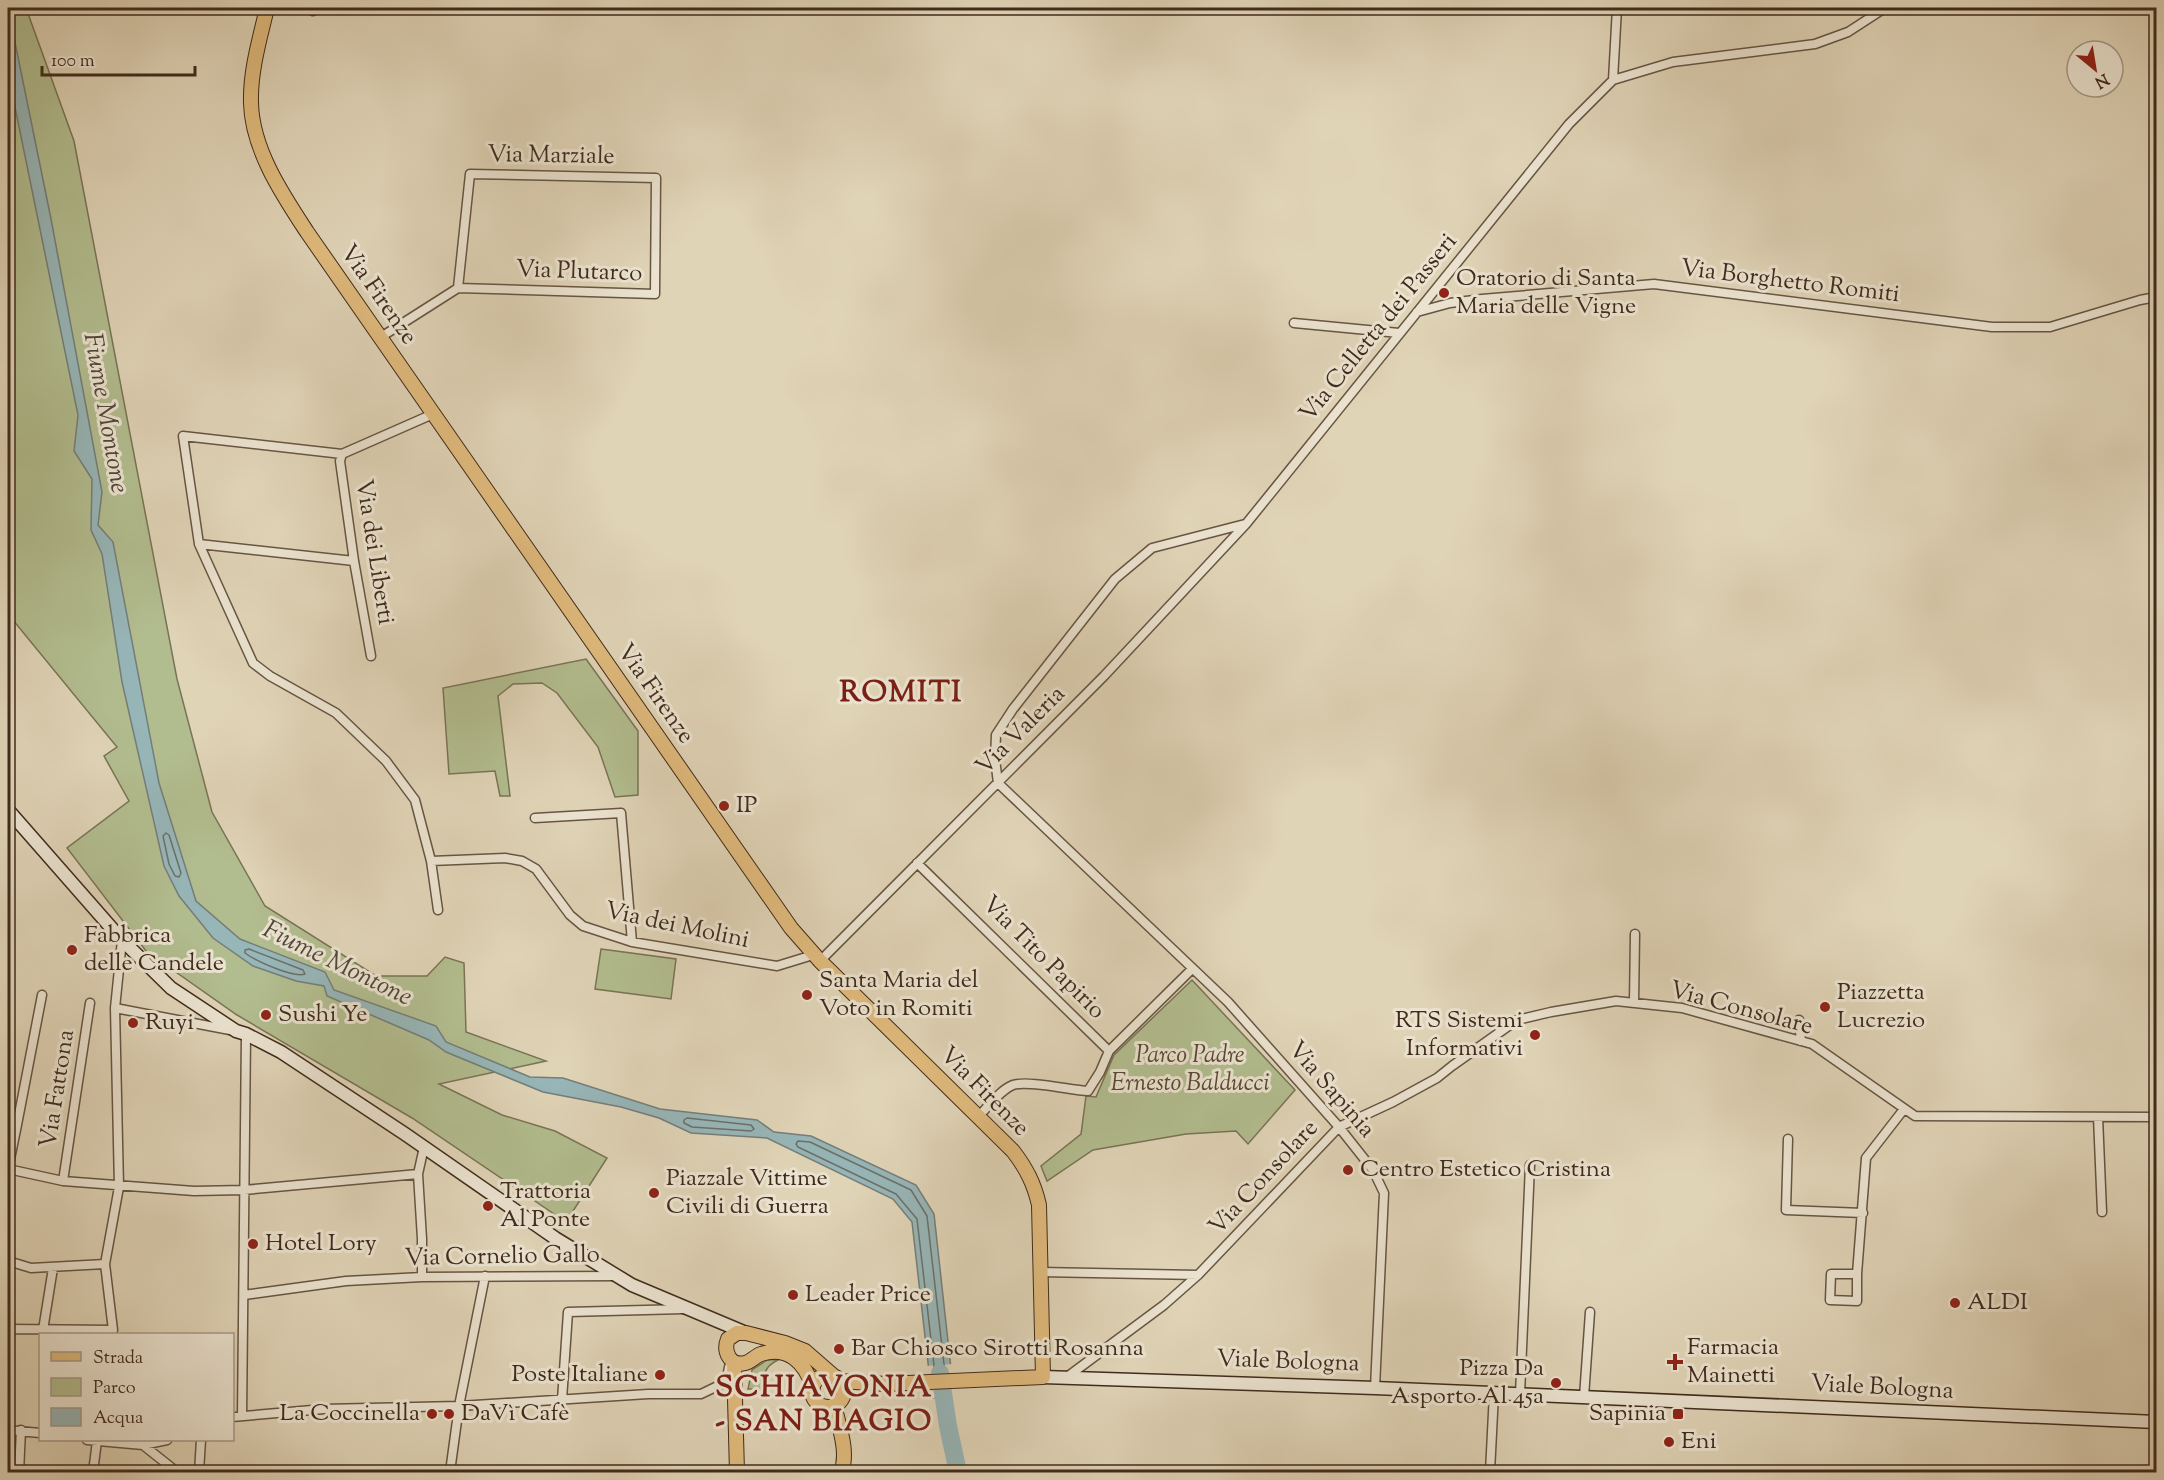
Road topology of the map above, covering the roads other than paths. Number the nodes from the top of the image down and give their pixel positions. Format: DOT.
graph roads {
  1 [pos="298,8"];
  2 [pos="305,8"];
  3 [pos="318,8"];
  4 [pos="1617,8"];
  5 [pos="1885,8"];
  6 [pos="269,9"];
  7 [pos="1613,80"];
  8 [pos="656,178"];
  9 [pos="458,288"];
  10 [pos="2157,297"];
  11 [pos="1416,312"];
  12 [pos="1294,323"];
  13 [pos="1399,333"];
  14 [pos="381,337"];
  15 [pos="433,414"];
  16 [pos="342,454"];
  17 [pos="1246,524"];
  18 [pos="199,544"];
  19 [pos="354,561"];
  20 [pos="371,656"];
  21 [pos="998,783"];
  22 [pos="8,810"];
  23 [pos="535,818"];
  24 [pos="431,861"];
  25 [pos="917,862"];
  26 [pos="438,910"];
  27 [pos="1635,934"];
  28 [pos="122,940"];
  29 [pos="632,942"];
  30 [pos="817,958"];
  31 [pos="1191,969"];
  32 [pos="42,995"];
  33 [pos="90,1003"];
  34 [pos="1634,1003"];
  35 [pos="115,1008"];
  36 [pos="1799,1020"];
  37 [pos="242,1033"];
  38 [pos="1801,1041"];
  39 [pos="1109,1051"];
  40 [pos="1904,1109"];
  41 [pos="978,1117"];
  42 [pos="2098,1117"];
  43 [pos="2157,1117"];
  44 [pos="12,1123"];
  45 [pos="1339,1127"];
  46 [pos="1788,1139"];
  47 [pos="424,1147"];
  48 [pos="1530,1165"];
  49 [pos="8,1169"];
  50 [pos="418,1174"];
  51 [pos="63,1181"];
  52 [pos="119,1186"];
  53 [pos="244,1190"];
  54 [pos="2102,1212"];
  55 [pos="1863,1214"];
  56 [pos="8,1261"];
  57 [pos="105,1264"];
  58 [pos="53,1268"];
  59 [pos="1040,1272"];
  60 [pos="1198,1275"];
  61 [pos="1857,1275"];
  62 [pos="484,1276"];
  63 [pos="617,1276"];
  64 [pos="422,1277"];
  65 [pos="244,1295"];
  66 [pos="687,1309"];
  67 [pos="1590,1312"];
  68 [pos="703,1316"];
  69 [pos="9,1329"];
  70 [pos="43,1330"];
  71 [pos="746,1333"];
  72 [pos="727,1342"];
  73 [pos="8,1356"];
  74 [pos="731,1360"];
  75 [pos="1043,1377"];
  76 [pos="1067,1378"];
  77 [pos="838,1379"];
  78 [pos="891,1384"];
  79 [pos="813,1387"];
  80 [pos="1375,1388"];
  81 [pos="1494,1393"];
  82 [pos="1520,1394"];
  83 [pos="1584,1397"];
  84 [pos="562,1400"];
  85 [pos="459,1406"];
  86 [pos="837,1407"];
  87 [pos="237,1416"];
  88 [pos="2157,1422"];
  89 [pos="8,1430"];
  90 [pos="21,1430"];
  91 [pos="39,1433"];
  92 [pos="97,1441"];
  93 [pos="162,1441"];
  94 [pos="201,1441"];
  95 [pos="143,1445"];
  96 [pos="843,1455"];
  97 [pos="19,1473"];
  98 [pos="93,1473"];
  99 [pos="177,1473"];
  100 [pos="199,1473"];
  101 [pos="450,1473"];
  102 [pos="737,1473"];
  103 [pos="841,1473"];
  104 [pos="847,1473"];
  105 [pos="1490,1473"];
  1 -- 2 [label="street"];
  2 -- 3 [label="street"];
  4 -- 7 [label="street"];
  5 -- 7 [label="street, Via Celletta dei Passeri"];
  6 -- 14 [label="main road, Via Firenze"];
  7 -- 11 [label="street, Via Celletta dei Passeri"];
  8 -- 9 [label="street, Via Marziale"];
  8 -- 9 [label="street, Via Plutarco"];
  9 -- 14 [label="street"];
  10 -- 11 [label="street, Via Borghetto Romiti"];
  11 -- 13 [label="street, Via Celletta dei Passeri"];
  12 -- 13 [label="street"];
  13 -- 17 [label="street, Via Celletta dei Passeri"];
  14 -- 15 [label="main road, Via Firenze"];
  15 -- 16 [label="street"];
  15 -- 30 [label="main road, Via Firenze"];
  16 -- 18 [label="street"];
  16 -- 19 [label="street, Via dei Liberti"];
  17 -- 21 [label="street, Via Valeria"];
  17 -- 21 [label="street"];
  18 -- 19 [label="street"];
  18 -- 24 [label="street"];
  19 -- 20 [label="street, Via dei Liberti"];
  21 -- 25 [label="street, Via Valeria"];
  21 -- 31 [label="street, Via Sapinia"];
  22 -- 28 [label="main road"];
  23 -- 29 [label="street"];
  24 -- 26 [label="street"];
  24 -- 29 [label="street, Via dei Molini"];
  25 -- 30 [label="street, Via Valeria"];
  25 -- 39 [label="street, Via Tito Papirio"];
  27 -- 34 [label="street"];
  28 -- 35 [label="street"];
  28 -- 37 [label="main road"];
  29 -- 30 [label="street, Via dei Molini"];
  30 -- 41 [label="main road, Via Firenze"];
  31 -- 39 [label="street, Via Tito Papirio"];
  31 -- 45 [label="street, Via Sapinia"];
  32 -- 44 [label="street"];
  33 -- 51 [label="street, Via Fattona"];
  34 -- 38 [label="street, Via Consolare"];
  34 -- 45 [label="street, Via Consolare"];
  35 -- 37 [label="street"];
  35 -- 52 [label="street"];
  36 -- 38 [label="street"];
  37 -- 47 [label="main road"];
  37 -- 53 [label="street"];
  38 -- 40 [label="street, Via Consolare"];
  39 -- 41 [label="street"];
  40 -- 42 [label="street, Via Consolare"];
  40 -- 55 [label="street"];
  41 -- 59 [label="main road, Via Firenze"];
  42 -- 43 [label="street, Via Consolare"];
  42 -- 54 [label="street"];
  44 -- 49 [label="street"];
  45 -- 60 [label="street, Via Consolare"];
  45 -- 80 [label="street, Via Sapinia"];
  46 -- 55 [label="street"];
  47 -- 50 [label="street"];
  47 -- 63 [label="main road"];
  48 -- 82 [label="street"];
  49 -- 51 [label="street"];
  50 -- 53 [label="street"];
  50 -- 64 [label="street"];
  51 -- 52 [label="street"];
  52 -- 53 [label="street"];
  52 -- 57 [label="street"];
  53 -- 65 [label="street"];
  55 -- 61 [label="street"];
  56 -- 58 [label="street"];
  57 -- 58 [label="street"];
  57 -- 70 [label="street"];
  58 -- 70 [label="street"];
  59 -- 60 [label="street"];
  59 -- 75 [label="main road, Via Firenze"];
  60 -- 76 [label="street, Via Consolare"];
  61 -- 61 [label="street"];
  62 -- 63 [label="street, Via Cornelio Gallo"];
  62 -- 64 [label="street, Via Cornelio Gallo"];
  62 -- 85 [label="street"];
  63 -- 66 [label="main road"];
  64 -- 65 [label="street, Via Cornelio Gallo"];
  65 -- 87 [label="street"];
  66 -- 68 [label="main road"];
  66 -- 84 [label="street"];
  67 -- 83 [label="street"];
  68 -- 71 [label="main road"];
  68 -- 72 [label="main road"];
  69 -- 70 [label="street"];
  69 -- 73 [label="street"];
  71 -- 72 [label="main road"];
  71 -- 77 [label="main road"];
  72 -- 74 [label="main road"];
  74 -- 79 [label="main road"];
  74 -- 84 [label="street"];
  74 -- 102 [label="main road"];
  75 -- 76 [label="main road, Viale Bologna"];
  75 -- 78 [label="main road, Viale Bologna"];
  76 -- 80 [label="main road, Viale Bologna"];
  77 -- 78 [label="main road, Viale Bologna"];
  77 -- 79 [label="main road"];
  77 -- 86 [label="main road"];
  78 -- 86 [label="main road, Viale Bologna"];
  79 -- 86 [label="main road"];
  80 -- 81 [label="main road, Viale Bologna"];
  81 -- 82 [label="main road, Viale Bologna"];
  81 -- 105 [label="street"];
  82 -- 83 [label="main road, Viale Bologna"];
  83 -- 88 [label="main road, Viale Bologna"];
  84 -- 85 [label="street"];
  85 -- 87 [label="street"];
  85 -- 101 [label="street"];
  86 -- 96 [label="main road"];
  89 -- 90 [label="street"];
  90 -- 91 [label="street"];
  90 -- 97 [label="street"];
  92 -- 95 [label="street"];
  92 -- 98 [label="street"];
  93 -- 95 [label="street"];
  94 -- 100 [label="street"];
  95 -- 99 [label="street"];
  96 -- 103 [label="main road"];
  96 -- 104 [label="street"];
}
